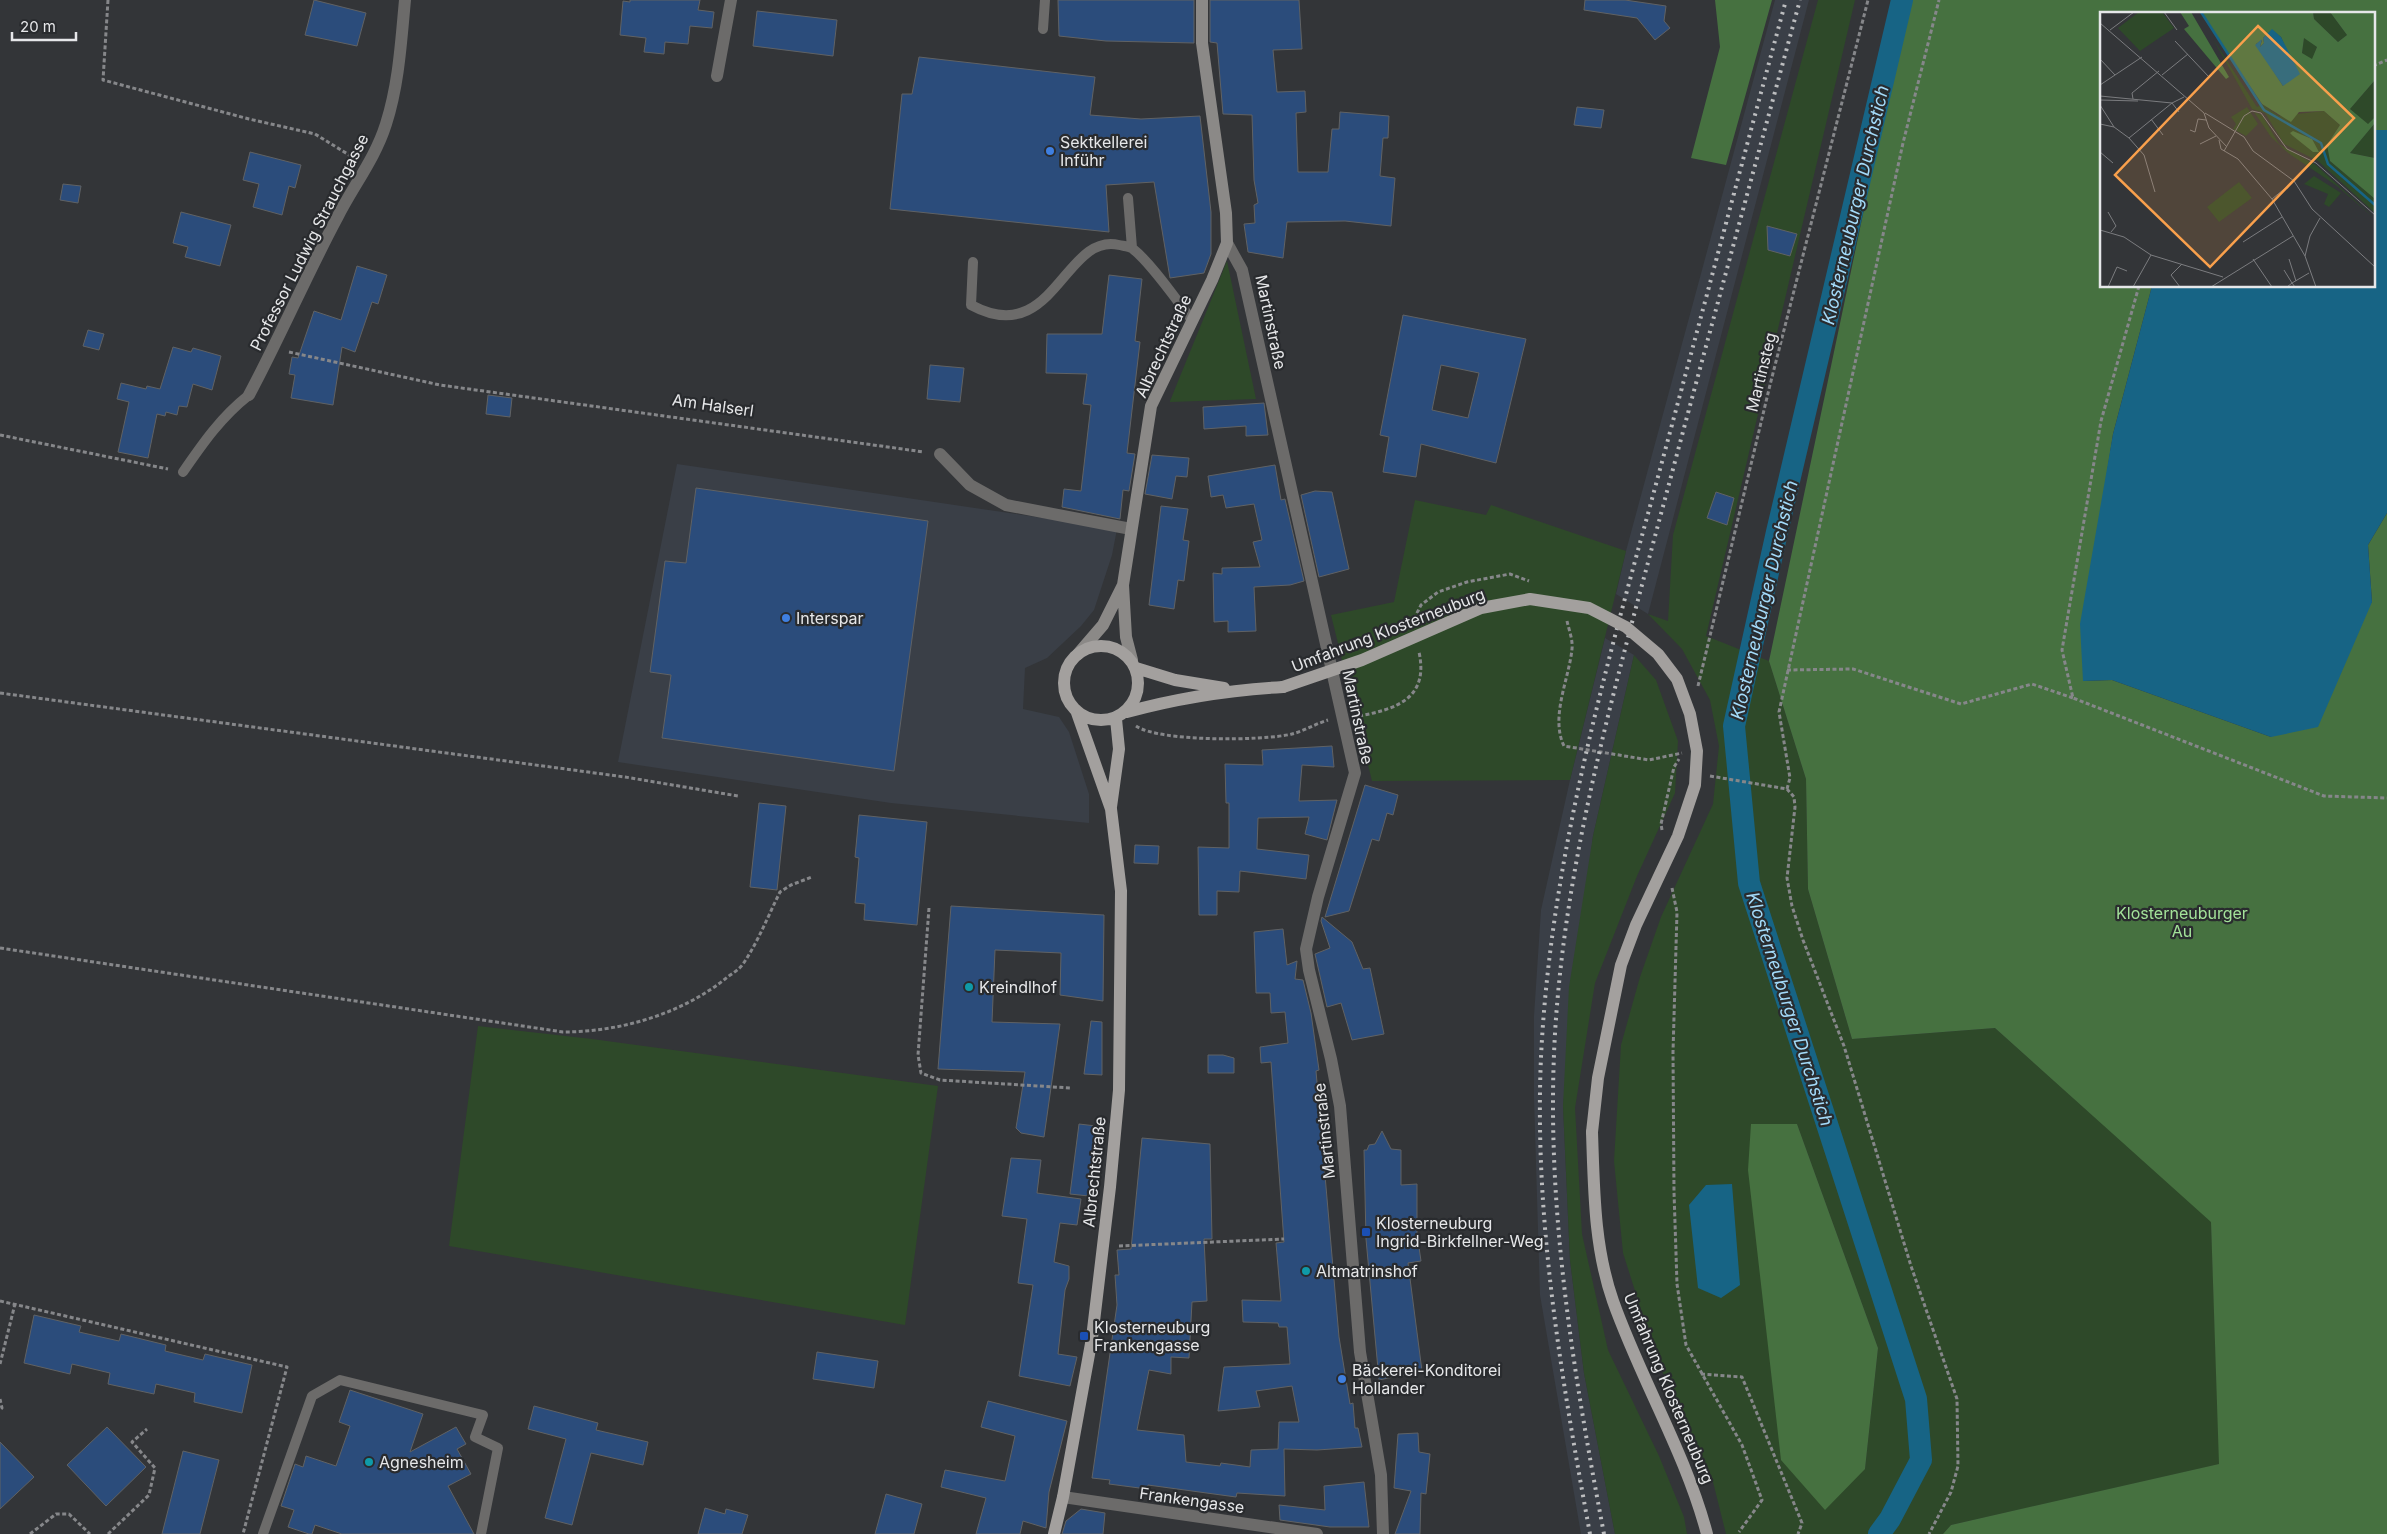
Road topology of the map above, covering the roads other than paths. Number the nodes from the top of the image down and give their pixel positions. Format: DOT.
graph roads {
  1 [pos="405,0"];
  2 [pos="730,0"];
  3 [pos="1045,0"];
  4 [pos="1202,0"];
  5 [pos="1043,29"];
  6 [pos="717,76"];
  7 [pos="1128,198"];
  8 [pos="1227,243"];
  9 [pos="1132,248"];
  10 [pos="973,262"];
  11 [pos="1192,320"];
  12 [pos="249,395"];
  13 [pos="940,454"];
  14 [pos="183,472"];
  15 [pos="1131,529"];
  16 [pos="1123,585"];
  17 [pos="1078,654"];
  18 [pos="1134,664"];
  19 [pos="1236,690"];
  20 [pos="1076,710"];
  21 [pos="1122,715"];
  22 [pos="1111,809"];
  23 [pos="1063,1497"];
  24 [pos="263,1534"];
  25 [pos="481,1534"];
  26 [pos="1054,1534"];
  27 [pos="1317,1534"];
  28 [pos="1383,1534"];
  29 [pos="1707,1534"];
  1 -- 12 [label="street, Professor Ludwig Strauchgasse"];
  2 -- 6 [label="street"];
  3 -- 5 [label="lane"];
  4 -- 8 [label="main road, Martinstraße"];
  7 -- 9 [label="lane"];
  8 -- 11 [label="main road, Albrechtstraße"];
  8 -- 28 [label="street, Martinstraße"];
  9 -- 10 [label="lane"];
  9 -- 11 [label="lane"];
  11 -- 15 [label="main road, Albrechtstraße"];
  12 -- 14 [label="lane, Professor Ludwig Strauchgasse"];
  13 -- 15 [label="street"];
  15 -- 16 [label="main road, Albrechtstraße"];
  16 -- 17 [label="main road, Albrechtstraße"];
  16 -- 18 [label="main road, Albrechtstraße"];
  17 -- 18 [label="main road"];
  17 -- 20 [label="main road"];
  18 -- 19 [label="main road, Umfahrung Klosterneuburg"];
  18 -- 21 [label="main road"];
  19 -- 21 [label="main road, Umfahrung Klosterneuburg"];
  19 -- 29 [label="main road, Umfahrung Klosterneuburg, bridge"];
  20 -- 21 [label="main road"];
  20 -- 22 [label="main road, Albrechtstraße"];
  21 -- 22 [label="main road, Albrechtstraße"];
  22 -- 23 [label="main road, Albrechtstraße"];
  23 -- 26 [label="main road, Albrechtstraße"];
  23 -- 27 [label="street, Frankengasse"];
  24 -- 25 [label="lane"];
}
